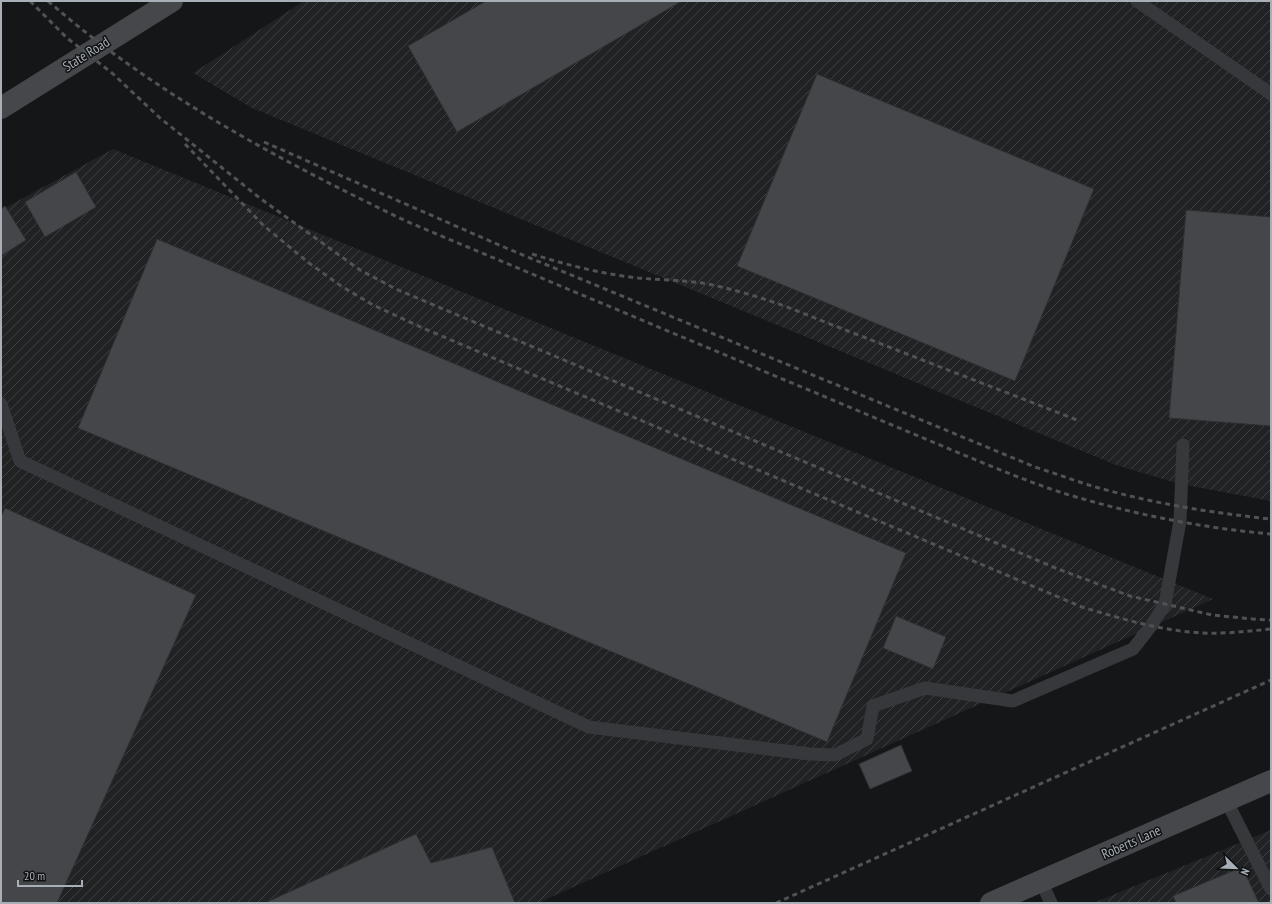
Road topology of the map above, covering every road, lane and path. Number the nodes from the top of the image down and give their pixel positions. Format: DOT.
graph roads {
  1 [pos="172,1"];
  2 [pos="1138,1"];
  3 [pos="1271,94"];
  4 [pos="1,108"];
  5 [pos="1,404"];
  6 [pos="1183,445"];
  7 [pos="1271,781"];
  8 [pos="1226,800"];
  9 [pos="1041,881"];
  10 [pos="1271,888"];
  11 [pos="990,903"];
  12 [pos="1051,903"];
  1 -- 4 [label="main road, State Road"];
  2 -- 3 [label="lane"];
  5 -- 6 [label="lane"];
  7 -- 8 [label="main road, Roberts Lane"];
  8 -- 9 [label="main road, Roberts Lane"];
  8 -- 10 [label="lane"];
  9 -- 11 [label="main road, Roberts Lane"];
  9 -- 12 [label="lane"];
}
